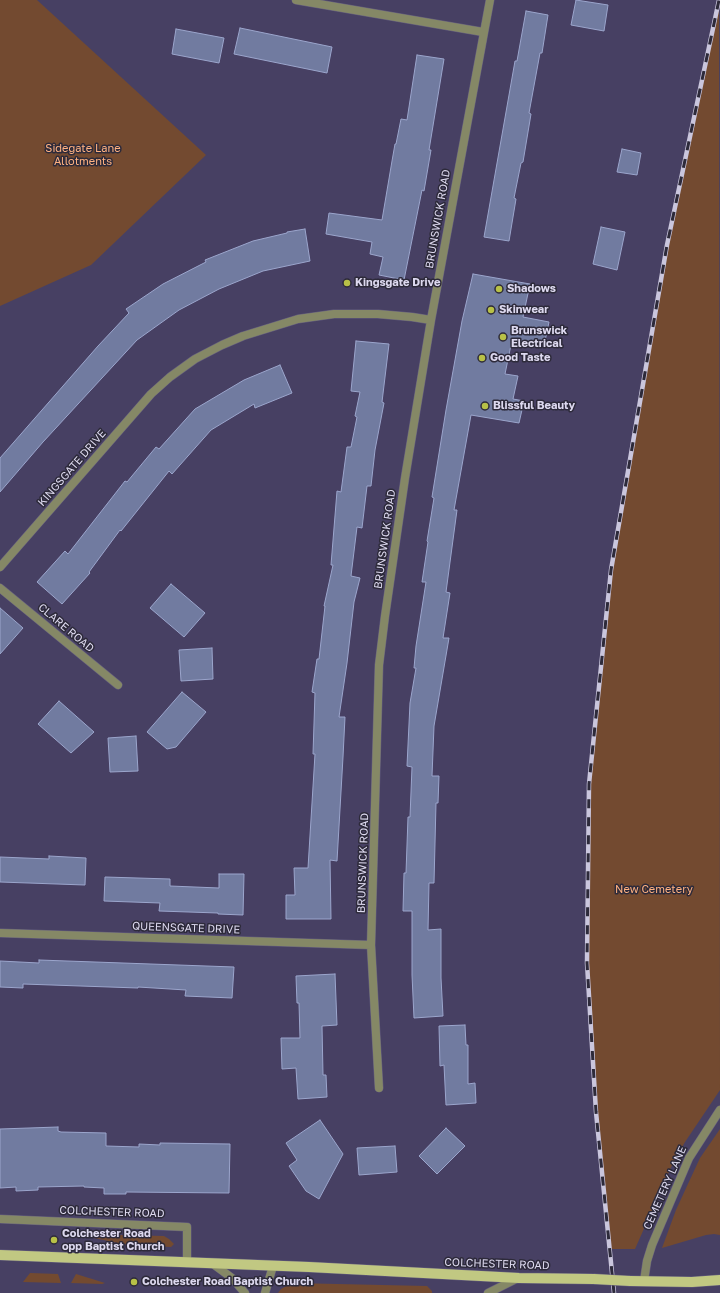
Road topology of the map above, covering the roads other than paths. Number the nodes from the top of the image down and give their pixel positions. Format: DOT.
graph roads {
  1 [pos="296,0"];
  2 [pos="490,0"];
  3 [pos="483,32"];
  4 [pos="431,320"];
  5 [pos="0,567"];
  6 [pos="0,588"];
  7 [pos="118,685"];
  8 [pos="0,933"];
  9 [pos="371,945"];
  10 [pos="379,1088"];
  11 [pos="720,1110"];
  12 [pos="0,1219"];
  13 [pos="0,1255"];
  14 [pos="187,1263"];
  15 [pos="213,1264"];
  16 [pos="273,1266"];
  17 [pos="519,1278"];
  18 [pos="720,1280"];
  19 [pos="644,1281"];
  20 [pos="245,1293"];
  21 [pos="265,1293"];
  22 [pos="488,1293"];
  1 -- 3 [label="street"];
  2 -- 3 [label="street, BRUNSWICK ROAD"];
  3 -- 4 [label="street, BRUNSWICK ROAD"];
  4 -- 5 [label="street, KINGSGATE DRIVE"];
  4 -- 9 [label="street, BRUNSWICK ROAD"];
  6 -- 7 [label="street, CLARE ROAD"];
  8 -- 9 [label="street, QUEENSGATE DRIVE"];
  9 -- 10 [label="street, BRUNSWICK ROAD"];
  11 -- 19 [label="street, CEMETERY LANE"];
  12 -- 14 [label="street, COLCHESTER ROAD"];
  13 -- 14 [label="main road, COLCHESTER ROAD"];
  14 -- 15 [label="main road, COLCHESTER ROAD"];
  15 -- 16 [label="main road, COLCHESTER ROAD"];
  15 -- 20 [label="street"];
  16 -- 17 [label="main road, COLCHESTER ROAD"];
  16 -- 21 [label="street"];
  17 -- 19 [label="main road, COLCHESTER ROAD, bridge"];
  17 -- 22 [label="street"];
  18 -- 19 [label="main road, COLCHESTER ROAD"];
}
